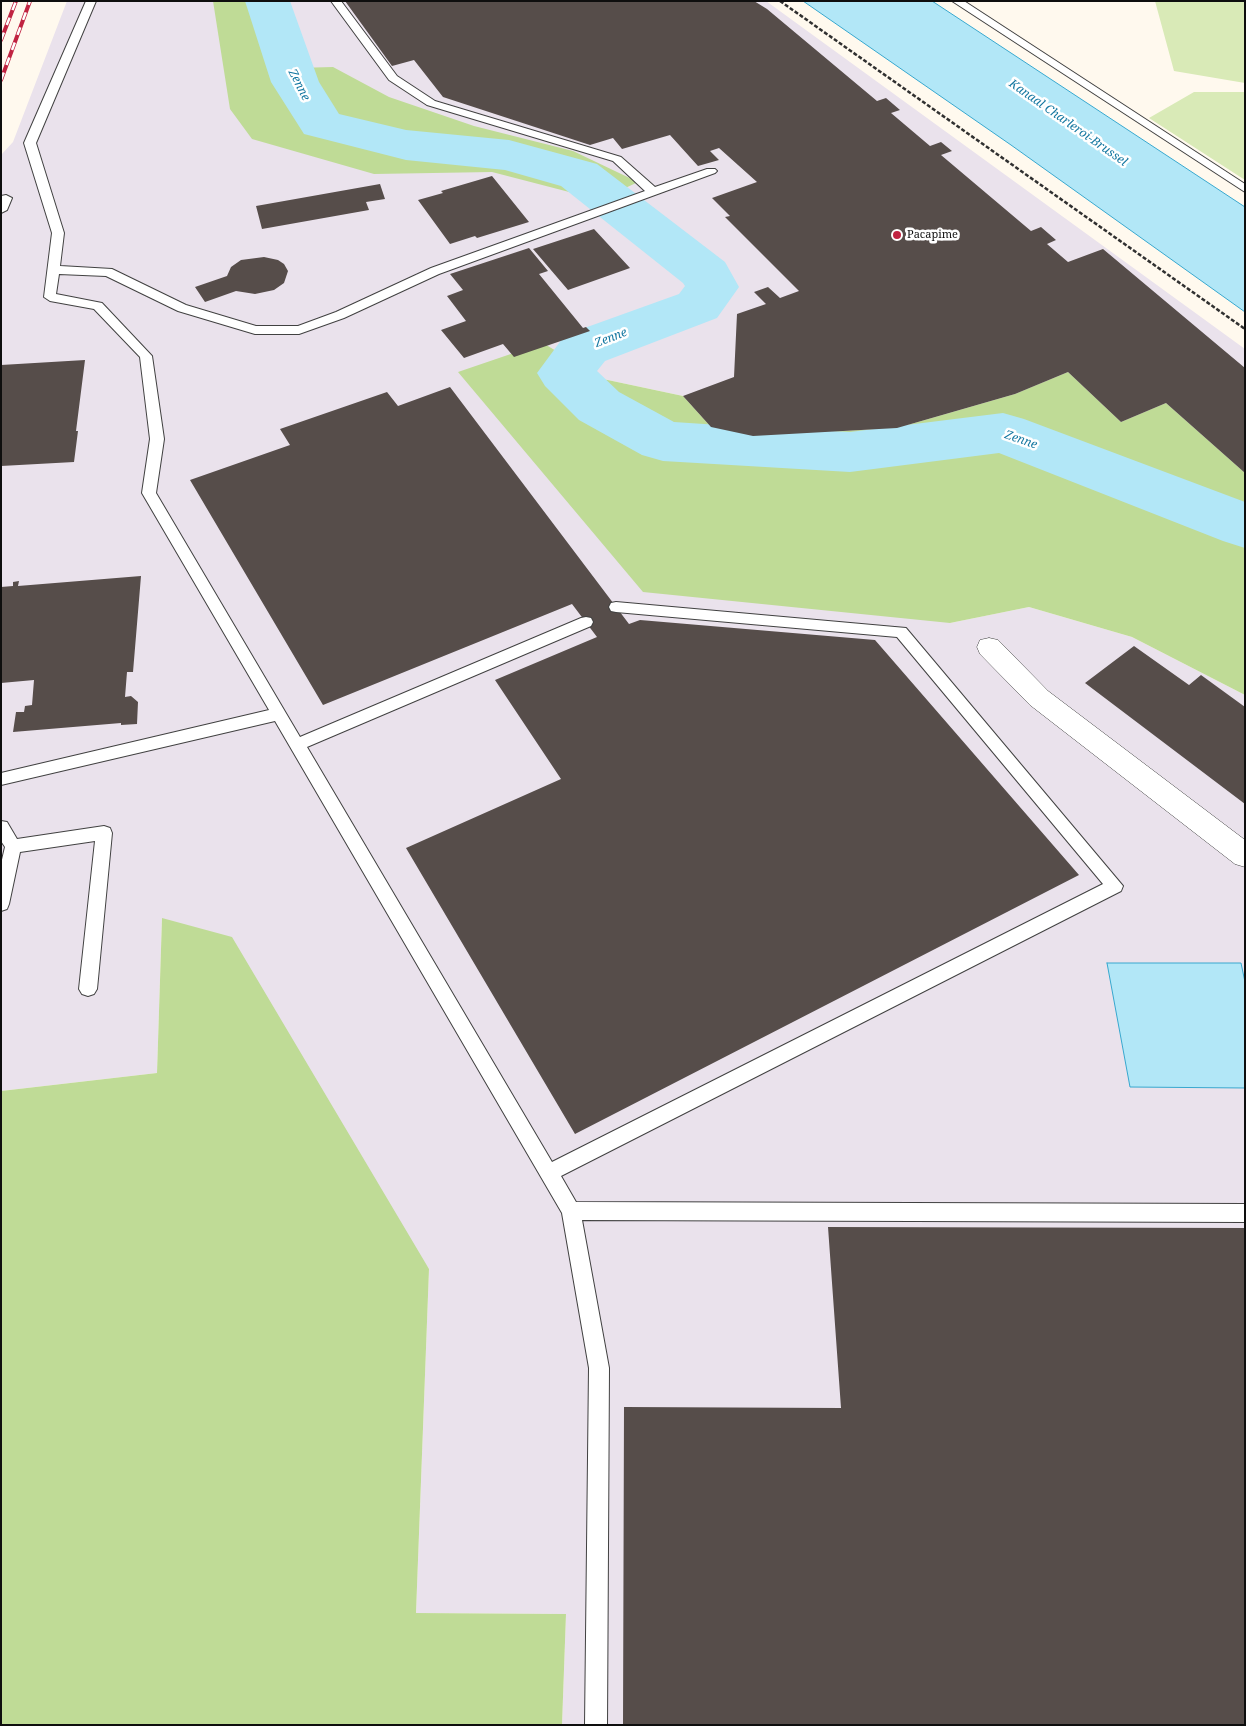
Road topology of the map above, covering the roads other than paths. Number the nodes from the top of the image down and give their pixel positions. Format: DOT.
graph roads {
  1 [pos="91,1"];
  2 [pos="336,1"];
  3 [pos="957,1"];
  4 [pos="711,171"];
  5 [pos="1245,189"];
  6 [pos="652,191"];
  7 [pos="6,198"];
  8 [pos="1,210"];
  9 [pos="53,270"];
  10 [pos="616,607"];
  11 [pos="586,622"];
  12 [pos="989,647"];
  13 [pos="279,714"];
  14 [pos="297,745"];
  15 [pos="1,779"];
  16 [pos="1,827"];
  17 [pos="13,846"];
  18 [pos="1245,856"];
  19 [pos="1,904"];
  20 [pos="88,990"];
  21 [pos="548,1173"];
  22 [pos="571,1211"];
  23 [pos="1245,1212"];
  24 [pos="596,1725"];
  1 -- 9 [label="lane"];
  2 -- 6 [label="lane"];
  3 -- 5 [label="lane"];
  4 -- 6 [label="lane"];
  6 -- 9 [label="lane"];
  7 -- 8 [label="lane"];
  9 -- 13 [label="lane"];
  10 -- 21 [label="lane"];
  11 -- 14 [label="lane"];
  12 -- 18 [label="street"];
  13 -- 14 [label="lane"];
  13 -- 15 [label="lane"];
  14 -- 21 [label="lane"];
  16 -- 17 [label="lane"];
  17 -- 19 [label="lane"];
  17 -- 20 [label="lane"];
  21 -- 22 [label="lane"];
  22 -- 23 [label="lane"];
  22 -- 24 [label="lane"];
}
